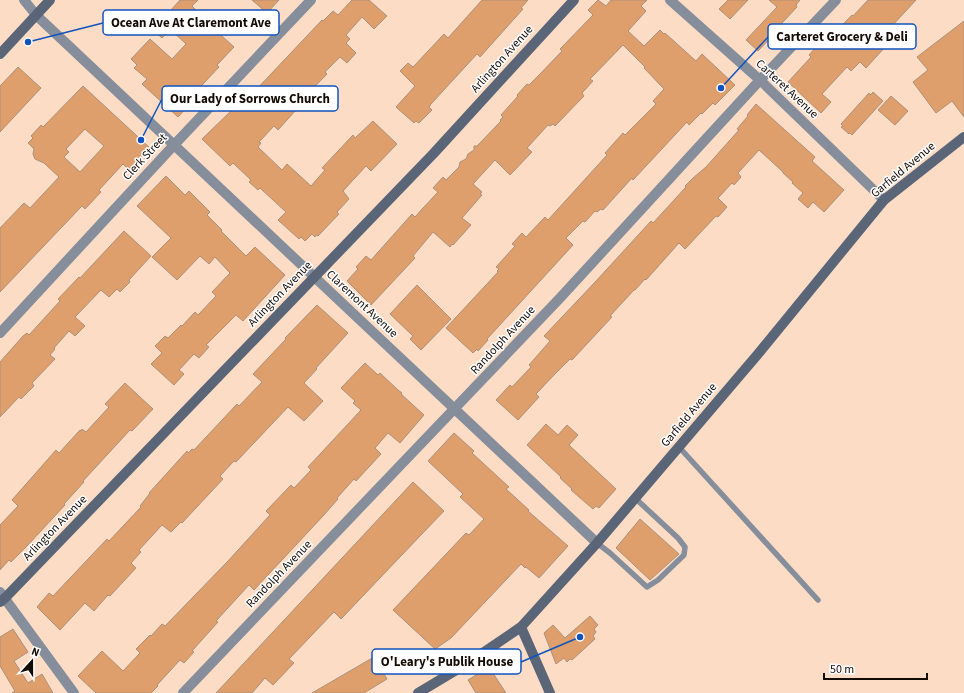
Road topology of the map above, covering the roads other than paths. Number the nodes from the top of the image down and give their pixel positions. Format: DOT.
graph roads {
  1 [pos="24,0"];
  2 [pos="50,0"];
  3 [pos="311,0"];
  4 [pos="574,0"];
  5 [pos="670,0"];
  6 [pos="836,0"];
  7 [pos="36,15"];
  8 [pos="0,54"];
  9 [pos="760,80"];
  10 [pos="964,137"];
  11 [pos="174,145"];
  12 [pos="884,200"];
  13 [pos="314,278"];
  14 [pos="0,333"];
  15 [pos="455,409"];
  16 [pos="679,447"];
  17 [pos="635,498"];
  18 [pos="597,543"];
  19 [pos="2,597"];
  20 [pos="818,600"];
  21 [pos="521,627"];
  22 [pos="74,693"];
  23 [pos="183,693"];
  24 [pos="418,693"];
  25 [pos="550,693"];
  1 -- 7 [label="street, Claremont Avenue"];
  2 -- 7 [label="street"];
  3 -- 11 [label="street, Clerk Street"];
  4 -- 13 [label="street, Arlington Avenue"];
  5 -- 9 [label="street, Carteret Avenue"];
  6 -- 9 [label="street, Randolph Avenue"];
  7 -- 8 [label="street"];
  7 -- 11 [label="street, Claremont Avenue"];
  9 -- 12 [label="street, Carteret Avenue"];
  9 -- 15 [label="street, Randolph Avenue"];
  10 -- 12 [label="street, Garfield Avenue"];
  11 -- 13 [label="street, Claremont Avenue"];
  11 -- 14 [label="street, Clerk Street"];
  12 -- 16 [label="street, Garfield Avenue"];
  13 -- 15 [label="street, Claremont Avenue"];
  13 -- 19 [label="street, Arlington Avenue"];
  15 -- 18 [label="street, Claremont Avenue"];
  15 -- 23 [label="street, Randolph Avenue"];
  16 -- 17 [label="street, Garfield Avenue"];
  16 -- 20 [label="lane"];
  17 -- 18 [label="street, Garfield Avenue"];
  17 -- 18 [label="lane"];
  18 -- 21 [label="street, Garfield Avenue"];
  19 -- 22 [label="street"];
  21 -- 24 [label="street, Garfield Avenue"];
  21 -- 25 [label="street"];
}
